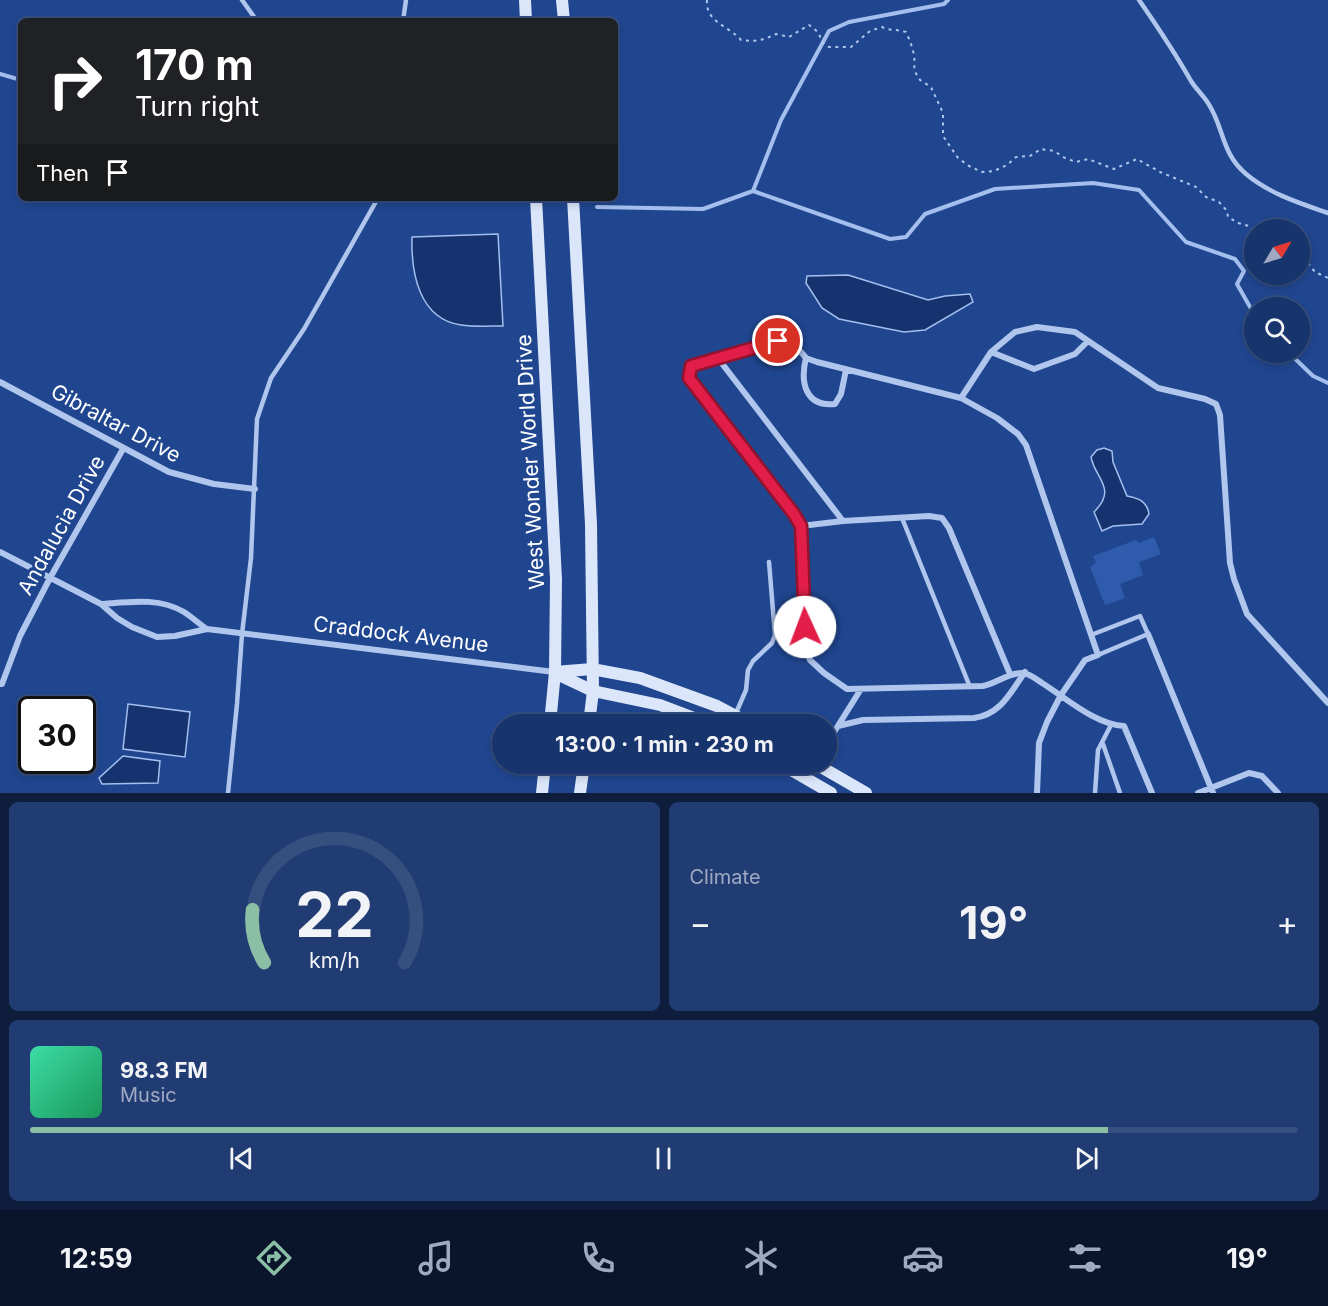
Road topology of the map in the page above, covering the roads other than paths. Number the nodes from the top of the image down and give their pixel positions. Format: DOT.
graph roads {
  1 [pos="242,0"];
  2 [pos="406,0"];
  3 [pos="525,0"];
  4 [pos="562,0"];
  5 [pos="1139,0"];
  6 [pos="254,18"];
  7 [pos="403,18"];
  8 [pos="526,18"];
  9 [pos="564,18"];
  10 [pos="376,201"];
  11 [pos="536,201"];
  12 [pos="573,201"];
  13 [pos="1328,213"];
  14 [pos="1087,342"];
  15 [pos="991,352"];
  16 [pos="717,357"];
  17 [pos="806,358"];
  18 [pos="846,370"];
  19 [pos="0,382"];
  20 [pos="962,398"];
  21 [pos="123,449"];
  22 [pos="255,489"];
  23 [pos="902,518"];
  24 [pos="843,521"];
  25 [pos="801,526"];
  26 [pos="0,552"];
  27 [pos="770,562"];
  28 [pos="50,578"];
  29 [pos="101,604"];
  30 [pos="207,629"];
  31 [pos="242,634"];
  32 [pos="1148,634"];
  33 [pos="1091,635"];
  34 [pos="1098,655"];
  35 [pos="592,669"];
  36 [pos="555,672"];
  37 [pos="1025,672"];
  38 [pos="1010,674"];
  39 [pos="1,684"];
  40 [pos="970,687"];
  41 [pos="861,689"];
  42 [pos="593,691"];
  43 [pos="1061,695"];
  44 [pos="1328,703"];
  45 [pos="550,714"];
  46 [pos="590,714"];
  47 [pos="684,714"];
  48 [pos="731,714"];
  49 [pos="736,714"];
  50 [pos="1111,724"];
  51 [pos="838,726"];
  52 [pos="1103,744"];
  53 [pos="544,774"];
  54 [pos="583,774"];
  55 [pos="799,774"];
  56 [pos="833,774"];
  57 [pos="1212,790"];
  58 [pos="228,793"];
  59 [pos="542,793"];
  60 [pos="580,793"];
  61 [pos="831,793"];
  62 [pos="866,793"];
  63 [pos="1037,793"];
  64 [pos="1095,793"];
  65 [pos="1120,793"];
  66 [pos="1152,793"];
  67 [pos="1198,793"];
  68 [pos="1278,793"];
  1 -- 6 [label="lane"];
  2 -- 7 [label="lane"];
  3 -- 8 [label="main road"];
  4 -- 9 [label="main road"];
  5 -- 13 [label="lane"];
  10 -- 22 [label="lane"];
  11 -- 36 [label="main road, West Wonder World Drive"];
  12 -- 35 [label="main road"];
  14 -- 15 [label="street"];
  14 -- 15 [label="street"];
  14 -- 44 [label="street"];
  15 -- 20 [label="street"];
  16 -- 17 [label="street"];
  16 -- 24 [label="street"];
  16 -- 25 [label="street"];
  17 -- 18 [label="street"];
  17 -- 18 [label="street"];
  18 -- 20 [label="street"];
  19 -- 21 [label="street, Gibraltar Drive"];
  20 -- 33 [label="street"];
  21 -- 22 [label="street, Gibraltar Drive"];
  21 -- 28 [label="street, Andalucia Drive"];
  22 -- 31 [label="lane"];
  23 -- 24 [label="street"];
  23 -- 38 [label="street"];
  23 -- 40 [label="lane"];
  24 -- 25 [label="street"];
  25 -- 41 [label="street"];
  26 -- 28 [label="street"];
  27 -- 49 [label="lane"];
  28 -- 29 [label="street"];
  28 -- 39 [label="street, Andalucia Drive"];
  29 -- 30 [label="street"];
  29 -- 30 [label="street"];
  30 -- 31 [label="street, Craddock Avenue"];
  31 -- 36 [label="street, Craddock Avenue"];
  31 -- 58 [label="lane"];
  32 -- 33 [label="lane"];
  32 -- 34 [label="lane"];
  32 -- 57 [label="street"];
  33 -- 34 [label="street"];
  34 -- 43 [label="street"];
  35 -- 36 [label="main road, Craddock Avenue"];
  35 -- 42 [label="main road"];
  35 -- 48 [label="main road, Craddock Avenue"];
  36 -- 42 [label="main road, Craddock Avenue"];
  36 -- 45 [label="main road, West Wonder World Drive"];
  37 -- 38 [label="street"];
  37 -- 43 [label="street"];
  37 -- 51 [label="street"];
  38 -- 40 [label="street"];
  40 -- 41 [label="street"];
  41 -- 51 [label="street"];
  42 -- 46 [label="main road"];
  42 -- 47 [label="main road, Craddock Avenue"];
  43 -- 50 [label="street"];
  43 -- 63 [label="street"];
  50 -- 52 [label="lane"];
  50 -- 66 [label="street"];
  52 -- 64 [label="lane"];
  52 -- 65 [label="lane"];
  53 -- 59 [label="main road"];
  54 -- 60 [label="main road"];
  55 -- 61 [label="main road"];
  56 -- 62 [label="main road"];
  57 -- 67 [label="street"];
  57 -- 68 [label="street"];
}
